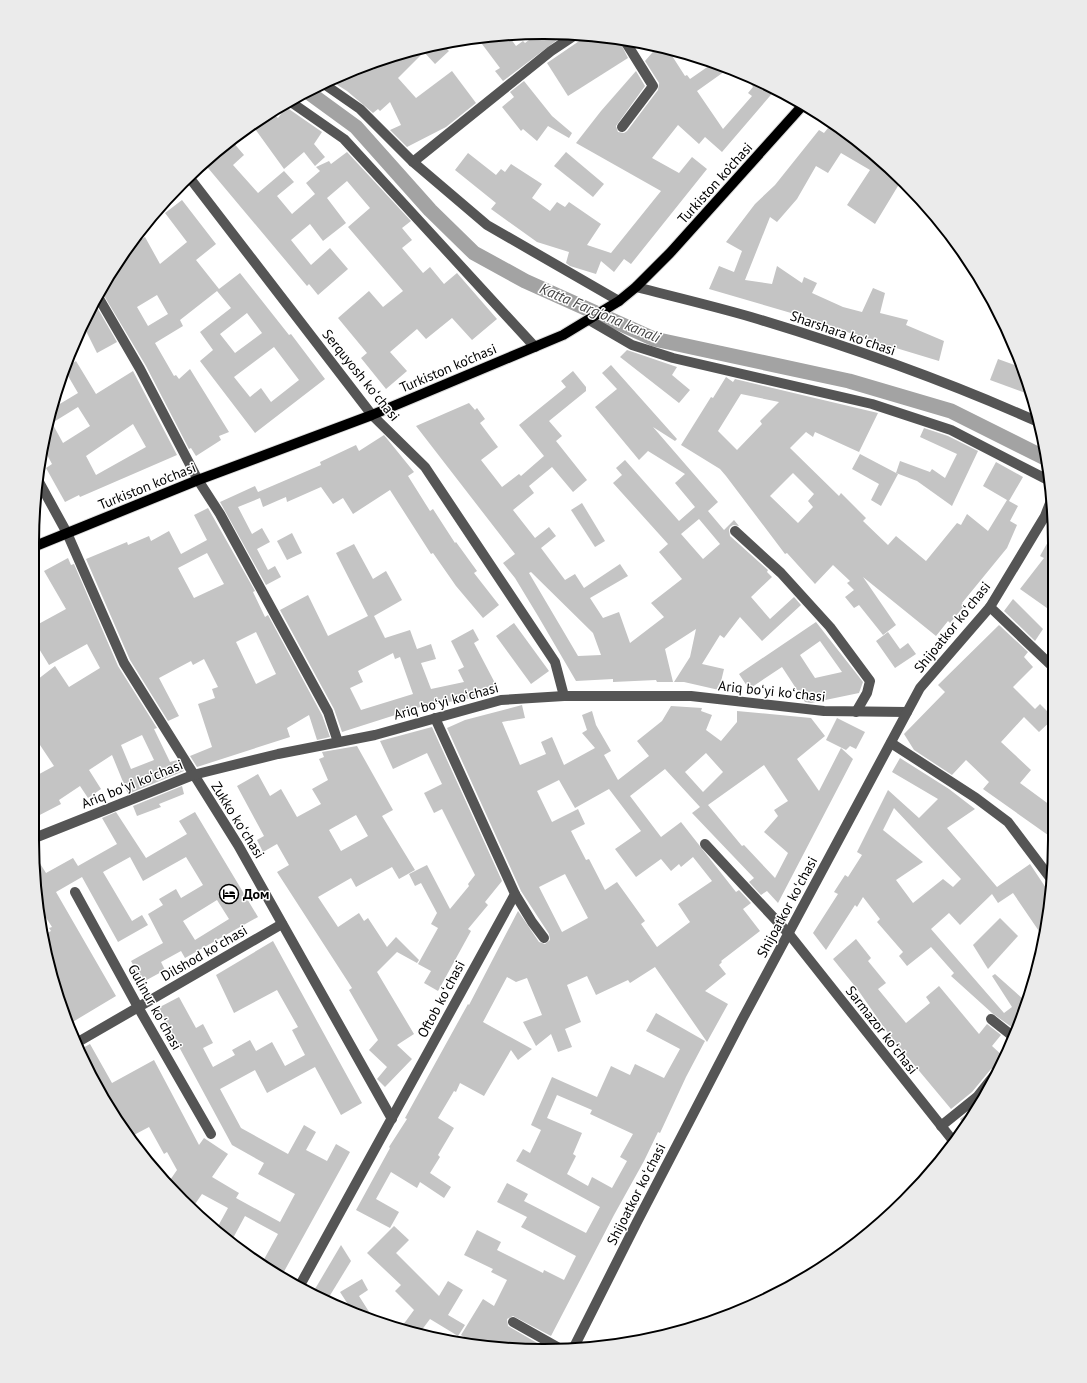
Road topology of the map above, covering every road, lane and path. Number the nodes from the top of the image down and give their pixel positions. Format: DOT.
graph roads {
  1 [pos="568,40"];
  2 [pos="629,47"];
  3 [pos="328,87"];
  4 [pos="295,105"];
  5 [pos="799,109"];
  6 [pos="622,127"];
  7 [pos="413,162"];
  8 [pos="193,182"];
  9 [pos="636,287"];
  10 [pos="619,300"];
  11 [pos="101,302"];
  12 [pos="589,320"];
  13 [pos="535,347"];
  14 [pos="372,415"];
  15 [pos="1032,419"];
  16 [pos="1044,478"];
  17 [pos="198,480"];
  18 [pos="42,488"];
  19 [pos="1047,511"];
  20 [pos="735,531"];
  21 [pos="67,534"];
  22 [pos="39,545"];
  23 [pos="990,607"];
  24 [pos="1048,662"];
  25 [pos="564,696"];
  26 [pos="856,712"];
  27 [pos="907,712"];
  28 [pos="435,718"];
  29 [pos="338,742"];
  30 [pos="891,743"];
  31 [pos="193,775"];
  32 [pos="39,836"];
  33 [pos="705,844"];
  34 [pos="1047,873"];
  35 [pos="75,892"];
  36 [pos="515,894"];
  37 [pos="282,924"];
  38 [pos="789,934"];
  39 [pos="544,938"];
  40 [pos="138,1007"];
  41 [pos="991,1019"];
  42 [pos="1010,1034"];
  43 [pos="81,1041"];
  44 [pos="977,1097"];
  45 [pos="392,1119"];
  46 [pos="941,1126"];
  47 [pos="211,1134"];
  48 [pos="951,1138"];
  49 [pos="303,1282"];
  50 [pos="513,1322"];
  51 [pos="576,1343"];
  52 [pos="552,1344"];
  1 -- 7 [label="street"];
  2 -- 6 [label="street"];
  3 -- 7 [label="street"];
  4 -- 13 [label="street"];
  5 -- 9 [label="main road, Turkiston ko’chasi"];
  7 -- 10 [label="street"];
  8 -- 14 [label="street, Serquyosh koʻchasi"];
  9 -- 10 [label="main road, Turkiston ko’chasi"];
  9 -- 15 [label="street, Sharshara koʻchasi"];
  10 -- 12 [label="main road, Turkiston ko’chasi"];
  11 -- 17 [label="street"];
  12 -- 13 [label="main road, Turkiston ko’chasi"];
  12 -- 16 [label="street"];
  13 -- 14 [label="main road, Turkiston ko’chasi"];
  14 -- 17 [label="main road, Turkiston ko’chasi"];
  14 -- 25 [label="street, Serquyosh koʻchasi"];
  17 -- 21 [label="main road, Turkiston ko’chasi"];
  17 -- 29 [label="street"];
  18 -- 21 [label="street, Zukko koʻchasi"];
  19 -- 23 [label="street, Shijoatkor koʻchasi"];
  20 -- 26 [label="street"];
  21 -- 22 [label="main road, Turkiston ko’chasi"];
  21 -- 31 [label="street, Zukko koʻchasi"];
  23 -- 24 [label="street"];
  23 -- 27 [label="street, Shijoatkor koʻchasi"];
  25 -- 26 [label="street, Ariq boʻyi koʻchasi"];
  25 -- 28 [label="street, Ariq boʻyi koʻchasi"];
  26 -- 27 [label="street, Ariq boʻyi koʻchasi"];
  27 -- 30 [label="street, Shijoatkor koʻchasi"];
  28 -- 29 [label="street, Ariq boʻyi koʻchasi"];
  28 -- 36 [label="street"];
  29 -- 31 [label="street, Ariq boʻyi koʻchasi"];
  30 -- 34 [label="street"];
  30 -- 38 [label="street, Shijoatkor koʻchasi"];
  31 -- 32 [label="street, Ariq boʻyi koʻchasi"];
  31 -- 37 [label="street, Zukko koʻchasi"];
  33 -- 38 [label="street, Sarmazor koʻchasi"];
  35 -- 40 [label="street, Gulinur koʻchasi"];
  36 -- 39 [label="street"];
  36 -- 45 [label="street, Oftob koʻchasi"];
  37 -- 40 [label="street, Dilshod koʻchasi"];
  37 -- 45 [label="street, Zukko koʻchasi"];
  38 -- 46 [label="street, Sarmazor koʻchasi"];
  38 -- 51 [label="street, Shijoatkor koʻchasi"];
  40 -- 43 [label="street, Dilshod koʻchasi"];
  40 -- 47 [label="street, Gulinur koʻchasi"];
  41 -- 42 [label="street"];
  44 -- 46 [label="street"];
  45 -- 49 [label="street, Oftob koʻchasi"];
  46 -- 48 [label="street, Sarmazor koʻchasi"];
  50 -- 52 [label="street"];
}
